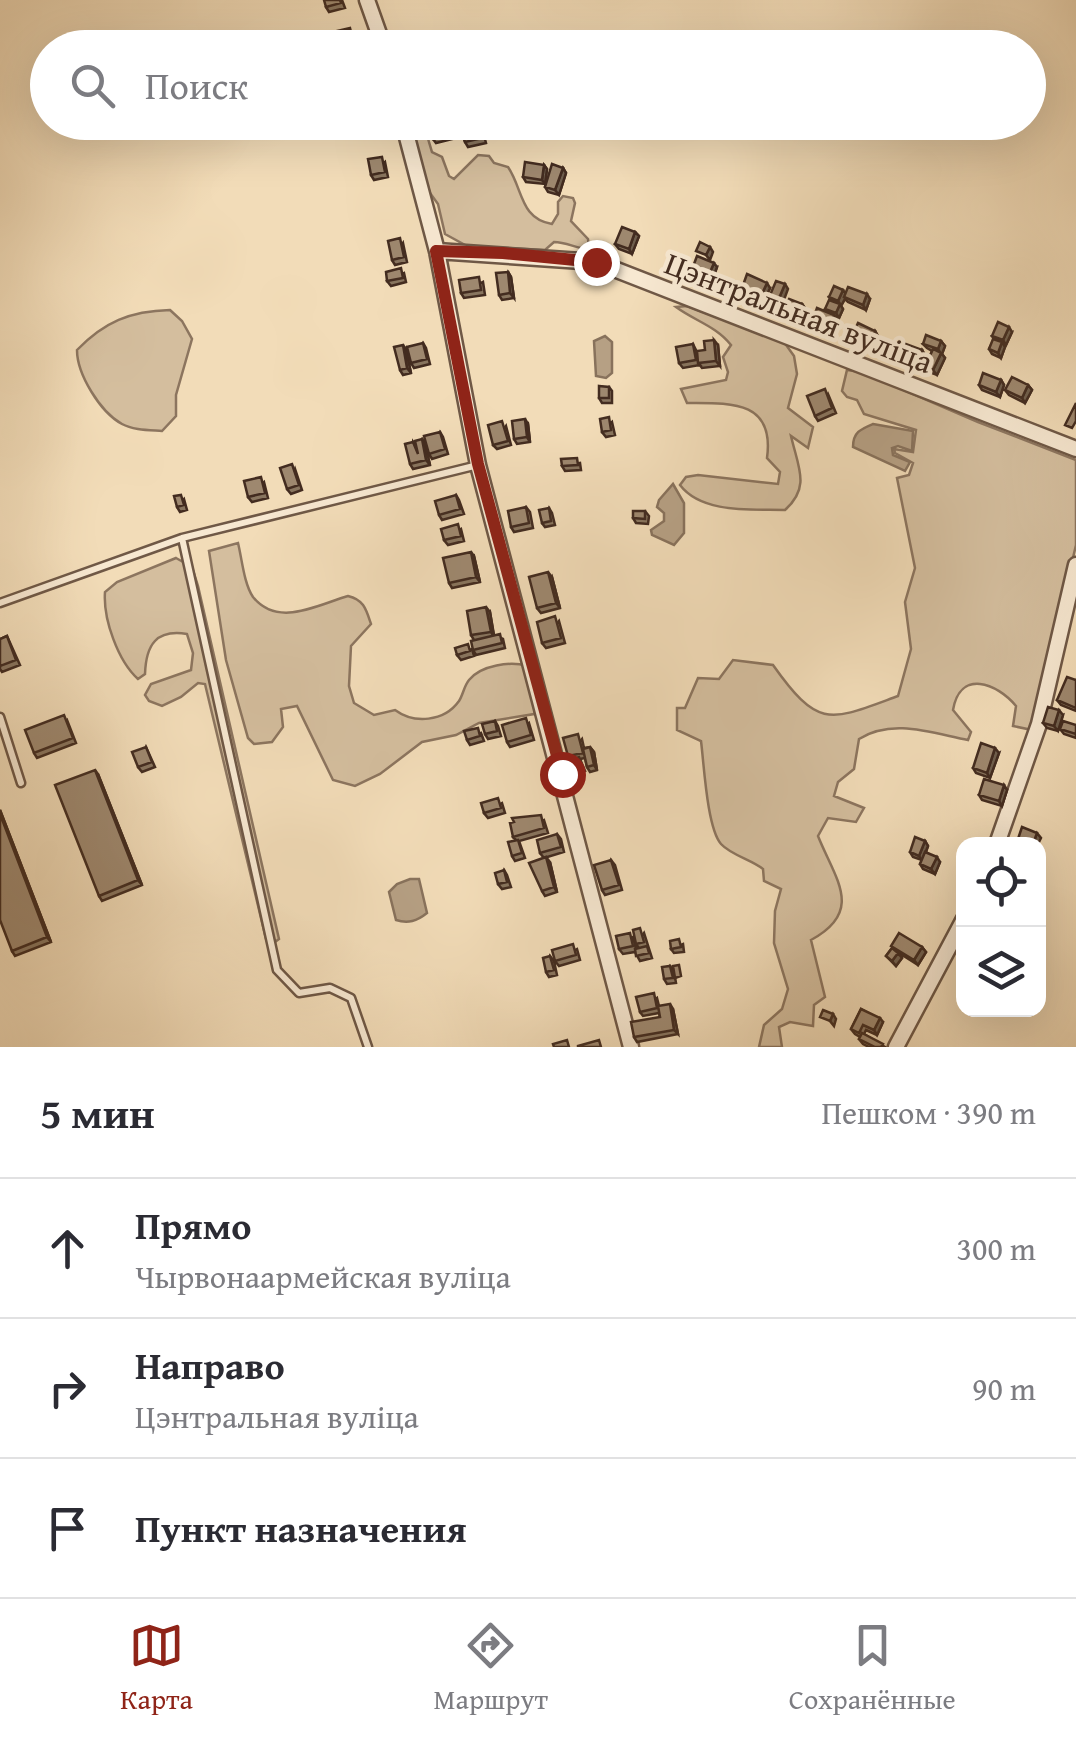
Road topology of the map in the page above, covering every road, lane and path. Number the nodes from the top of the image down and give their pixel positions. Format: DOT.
graph roads {
  1 [pos="366,0"];
  2 [pos="377,30"];
  3 [pos="408,140"];
  4 [pos="436,251"];
  5 [pos="1076,450"];
  6 [pos="478,464"];
  7 [pos="182,538"];
  8 [pos="1076,565"];
  9 [pos="0,603"];
  10 [pos="0,717"];
  11 [pos="21,783"];
  12 [pos="999,837"];
  13 [pos="960,927"];
  14 [pos="368,1047"];
  15 [pos="631,1047"];
  16 [pos="896,1047"];
  1 -- 2 [label="street"];
  3 -- 4 [label="street"];
  4 -- 5 [label="street, Цэнтральная вуліца"];
  4 -- 6 [label="street"];
  6 -- 7 [label="lane"];
  6 -- 15 [label="street"];
  7 -- 9 [label="lane"];
  7 -- 14 [label="lane"];
  8 -- 12 [label="street"];
  10 -- 11 [label="lane"];
  13 -- 16 [label="street"];
}
